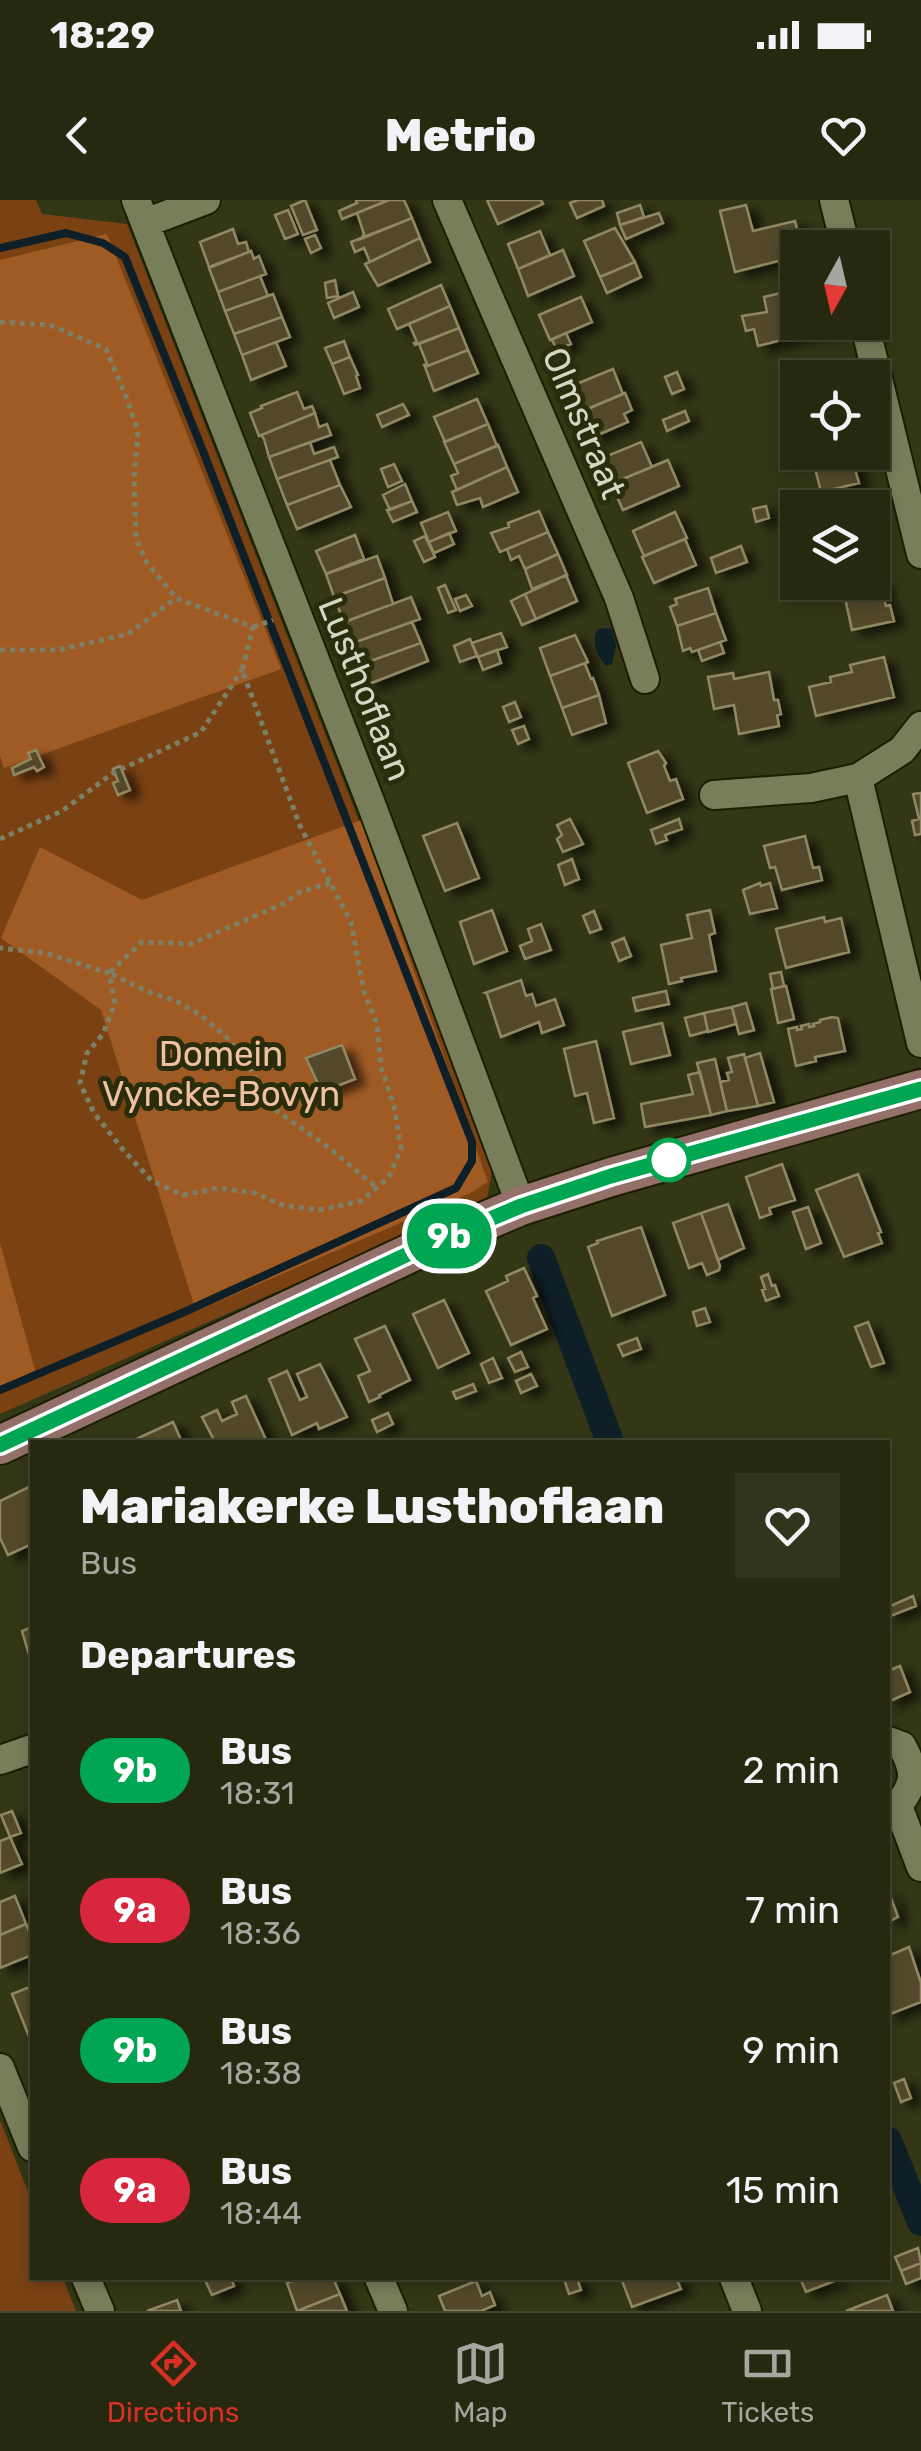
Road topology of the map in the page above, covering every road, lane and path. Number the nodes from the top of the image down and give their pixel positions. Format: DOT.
graph roads {
  1 [pos="206,200"];
  2 [pos="447,200"];
  3 [pos="834,200"];
  4 [pos="141,212"];
  5 [pos="842,230"];
  6 [pos="0,322"];
  7 [pos="868,340"];
  8 [pos="921,554"];
  9 [pos="176,598"];
  10 [pos="0,650"];
  11 [pos="242,670"];
  12 [pos="644,679"];
  13 [pos="921,726"];
  14 [pos="858,778"];
  15 [pos="714,795"];
  16 [pos="0,840"];
  17 [pos="330,883"];
  18 [pos="0,948"];
  19 [pos="109,972"];
  20 [pos="921,1043"];
  21 [pos="921,1089"];
  22 [pos="377,1188"];
  23 [pos="521,1206"];
  24 [pos="0,1445"];
  25 [pos="890,1743"];
  26 [pos="30,1751"];
  27 [pos="0,1760"];
  28 [pos="893,1806"];
  29 [pos="921,1867"];
  30 [pos="0,2068"];
  31 [pos="30,2142"];
  32 [pos="87,2280"];
  33 [pos="380,2280"];
  34 [pos="735,2280"];
  35 [pos="100,2311"];
  36 [pos="393,2311"];
  37 [pos="747,2311"];
  1 -- 4 [label="street"];
  2 -- 12 [label="street, Olmstraat"];
  3 -- 5 [label="street"];
  4 -- 23 [label="street, Lusthoflaan"];
  6 -- 9 [label="path"];
  7 -- 8 [label="street"];
  9 -- 10 [label="path"];
  9 -- 11 [label="path"];
  11 -- 16 [label="path"];
  11 -- 17 [label="path"];
  13 -- 14 [label="street"];
  14 -- 15 [label="street"];
  14 -- 20 [label="street"];
  17 -- 19 [label="path"];
  17 -- 22 [label="path"];
  18 -- 19 [label="path"];
  19 -- 22 [label="path"];
  19 -- 22 [label="path"];
  21 -- 23 [label="street"];
  23 -- 24 [label="street"];
  25 -- 28 [label="street"];
  26 -- 27 [label="street"];
  28 -- 29 [label="street"];
  30 -- 31 [label="street"];
  32 -- 35 [label="street"];
  33 -- 36 [label="street"];
  34 -- 37 [label="street"];
}
